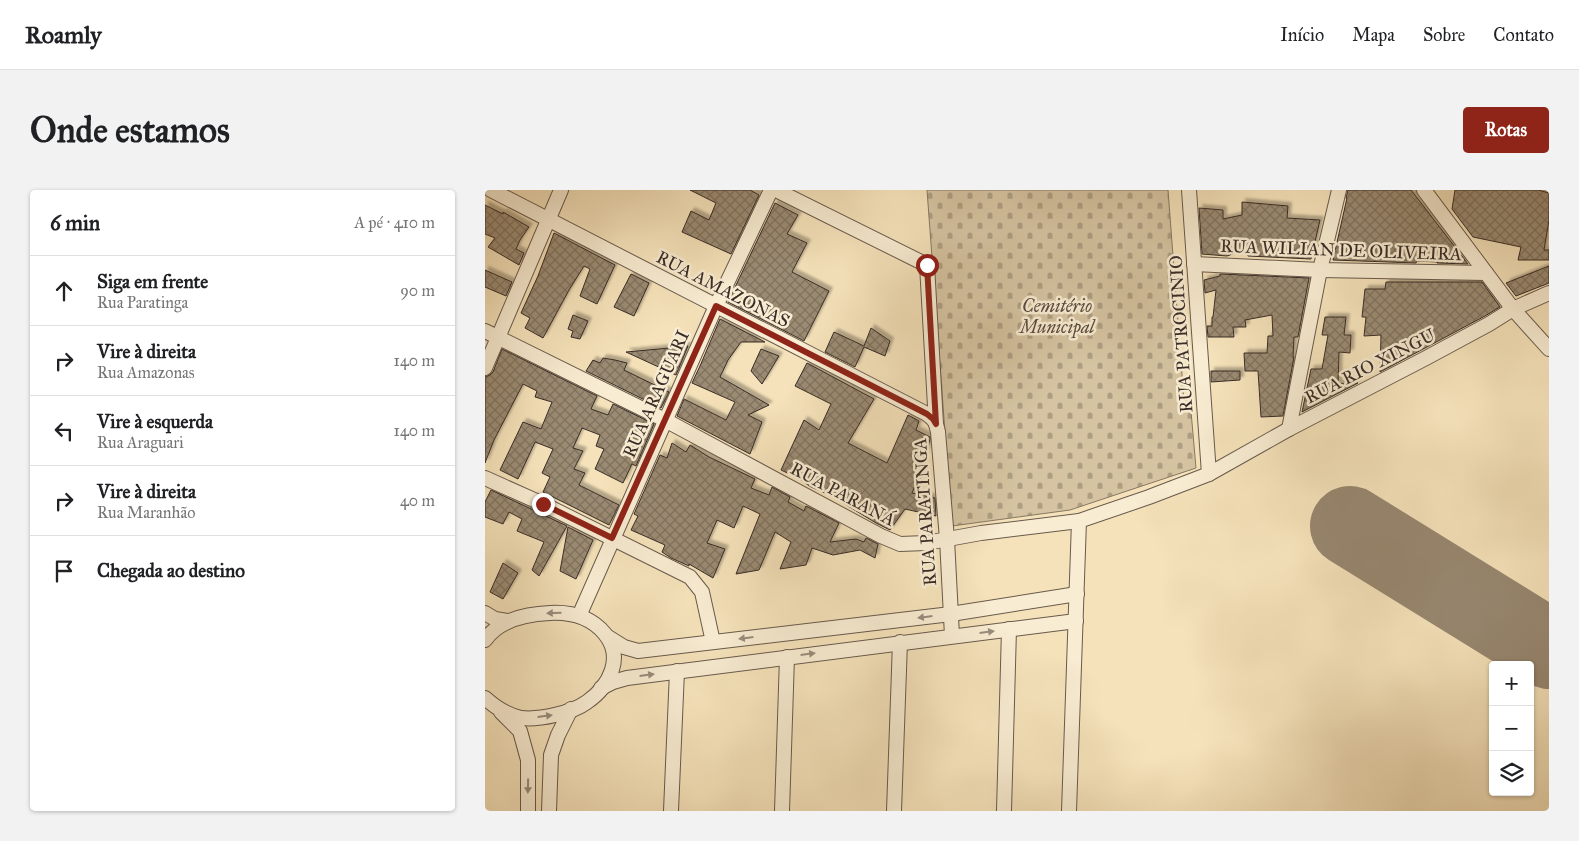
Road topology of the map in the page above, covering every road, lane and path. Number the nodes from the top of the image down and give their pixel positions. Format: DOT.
graph roads {
  1 [pos="491,190"];
  2 [pos="561,190"];
  3 [pos="1189,190"];
  4 [pos="1339,190"];
  5 [pos="1424,190"];
  6 [pos="769,191"];
  7 [pos="548,220"];
  8 [pos="1194,264"];
  9 [pos="1321,270"];
  10 [pos="1486,273"];
  11 [pos="1549,293"];
  12 [pos="716,306"];
  13 [pos="1513,309"];
  14 [pos="485,331"];
  15 [pos="498,338"];
  16 [pos="1549,349"];
  17 [pos="485,368"];
  18 [pos="665,420"];
  19 [pos="936,424"];
  20 [pos="1289,428"];
  21 [pos="1209,474"];
  22 [pos="485,478"];
  23 [pos="1079,521"];
  24 [pos="612,538"];
  25 [pos="947,539"];
  26 [pos="1077,594"];
  27 [pos="485,613"];
  28 [pos="951,614"];
  29 [pos="579,616"];
  30 [pos="507,621"];
  31 [pos="1076,621"];
  32 [pos="1009,629"];
  33 [pos="952,636"];
  34 [pos="608,637"];
  35 [pos="485,640"];
  36 [pos="713,642"];
  37 [pos="901,642"];
  38 [pos="787,657"];
  39 [pos="677,671"];
  40 [pos="601,688"];
  41 [pos="485,698"];
  42 [pos="495,709"];
  43 [pos="571,709"];
  44 [pos="528,811"];
  45 [pos="549,811"];
  46 [pos="671,811"];
  47 [pos="782,811"];
  48 [pos="894,811"];
  49 [pos="1004,811"];
  50 [pos="1069,811"];
  1 -- 7 [label="street, RUA AMAZONAS"];
  2 -- 7 [label="street"];
  3 -- 8 [label="street, RUA PATROCINIO"];
  4 -- 9 [label="street"];
  5 -- 10 [label="street"];
  6 -- 12 [label="street, RUA ARAGUARI"];
  6 -- 19 [label="street, RUA PARATINGA"];
  7 -- 12 [label="street, RUA AMAZONAS"];
  7 -- 15 [label="street"];
  8 -- 9 [label="street, RUA WILIAN DE OLIVEIRA"];
  8 -- 21 [label="street, RUA PATROCINIO"];
  9 -- 10 [label="street, RUA WILIAN DE OLIVEIRA"];
  9 -- 20 [label="street"];
  10 -- 13 [label="street"];
  11 -- 13 [label="street, RUA RIO XINGU"];
  12 -- 18 [label="street, RUA ARAGUARI"];
  12 -- 19 [label="street, RUA AMAZONAS"];
  13 -- 16 [label="street"];
  13 -- 20 [label="street, RUA RIO XINGU"];
  14 -- 15 [label="street, RUA PARANÁ"];
  15 -- 17 [label="street"];
  15 -- 18 [label="street, RUA PARANÁ"];
  18 -- 24 [label="street, RUA ARAGUARI"];
  18 -- 25 [label="street, RUA PARANÁ"];
  19 -- 25 [label="street, RUA PARATINGA"];
  20 -- 21 [label="street, RUA RIO XINGU"];
  21 -- 23 [label="street, RUA PARANÁ"];
  22 -- 24 [label="street"];
  23 -- 25 [label="street, RUA PARANÁ"];
  23 -- 26 [label="street"];
  24 -- 29 [label="street, RUA ARAGUARI"];
  24 -- 36 [label="street"];
  25 -- 28 [label="street, RUA PARATINGA"];
  26 -- 28 [label="street"];
  26 -- 31 [label="street"];
  27 -- 30 [label="street"];
  28 -- 33 [label="street, RUA PARATINGA"];
  28 -- 36 [label="street, one-way"];
  29 -- 30 [label="street, one-way"];
  29 -- 34 [label="street"];
  30 -- 35 [label="street"];
  31 -- 32 [label="street"];
  31 -- 50 [label="street"];
  33 -- 32 [label="street, one-way"];
  32 -- 49 [label="street"];
  33 -- 37 [label="street"];
  34 -- 36 [label="street"];
  34 -- 40 [label="street"];
  38 -- 37 [label="street, one-way"];
  37 -- 48 [label="street"];
  38 -- 39 [label="street"];
  38 -- 47 [label="street"];
  40 -- 39 [label="street, one-way"];
  39 -- 46 [label="street"];
  40 -- 43 [label="street"];
  41 -- 42 [label="street"];
  42 -- 43 [label="street, one-way"];
  42 -- 44 [label="street, one-way"];
  43 -- 45 [label="street"];
}
